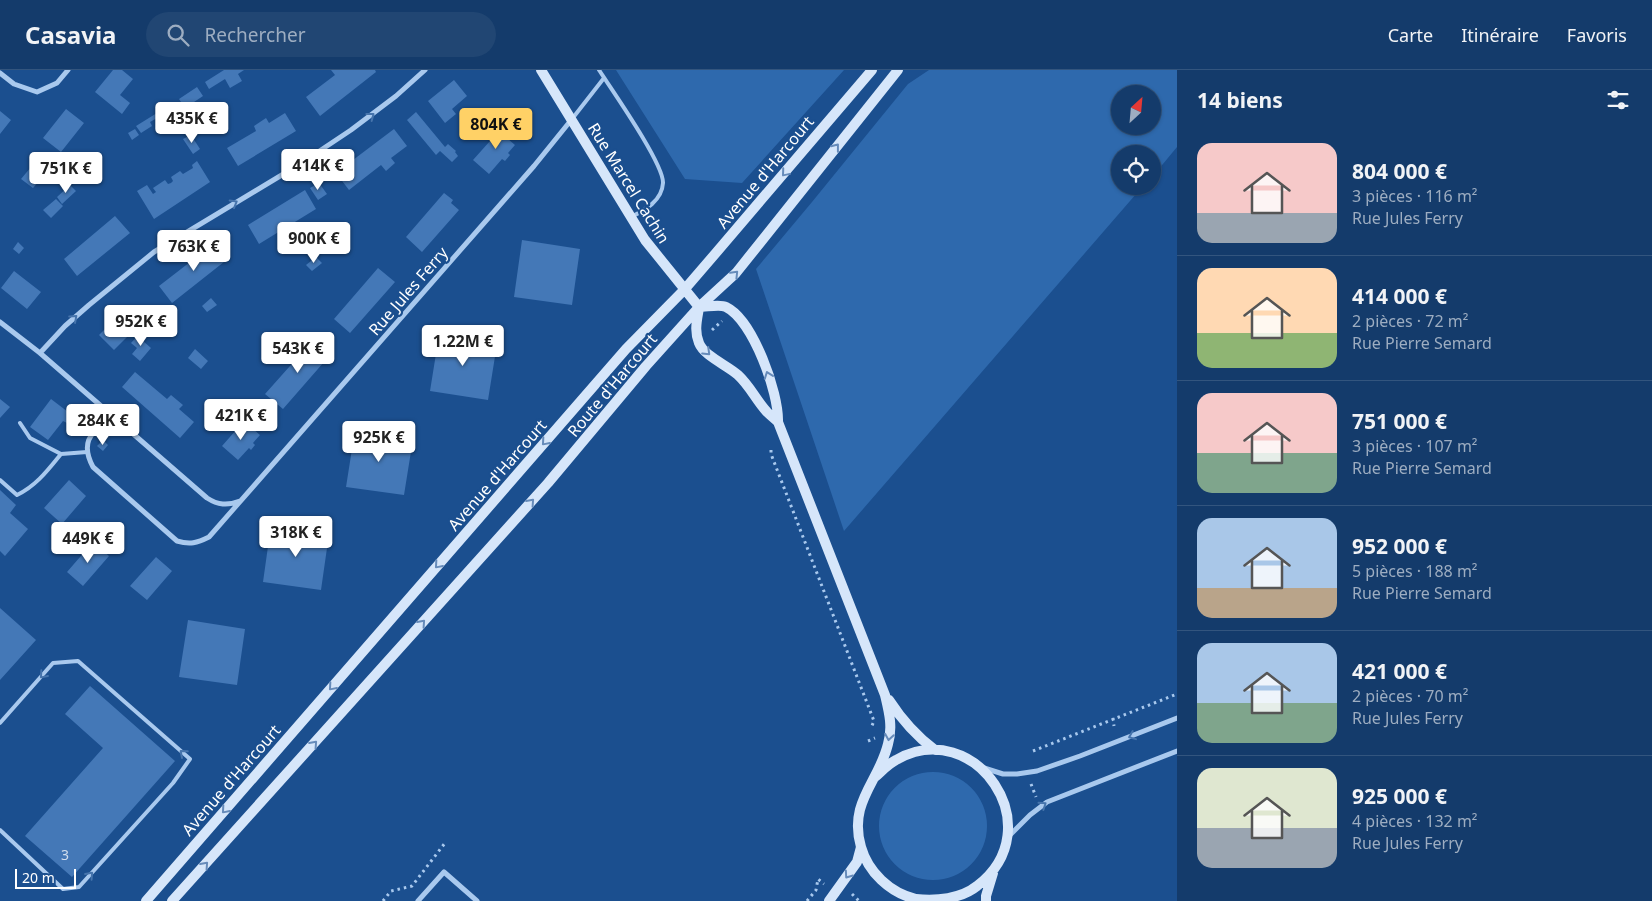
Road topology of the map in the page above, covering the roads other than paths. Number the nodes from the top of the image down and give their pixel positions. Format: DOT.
graph roads {
  1 [pos="68,70"];
  2 [pos="425,70"];
  3 [pos="541,70"];
  4 [pos="599,70"];
  5 [pos="872,70"];
  6 [pos="898,70"];
  7 [pos="0,73"];
  8 [pos="604,78"];
  9 [pos="572,119"];
  10 [pos="630,217"];
  11 [pos="684,290"];
  12 [pos="699,307"];
  13 [pos="0,322"];
  14 [pos="40,353"];
  15 [pos="110,414"];
  16 [pos="778,422"];
  17 [pos="20,423"];
  18 [pos="87,452"];
  19 [pos="61,454"];
  20 [pos="0,480"];
  21 [pos="242,500"];
  22 [pos="885,695"];
  23 [pos="1177,718"];
  24 [pos="0,723"];
  25 [pos="935,750"];
  26 [pos="1177,751"];
  27 [pos="980,767"];
  28 [pos="875,777"];
  29 [pos="0,830"];
  30 [pos="1007,838"];
  31 [pos="861,847"];
  32 [pos="997,866"];
  33 [pos="912,900"];
  34 [pos="146,901"];
  35 [pos="172,901"];
  36 [pos="418,901"];
  37 [pos="478,901"];
  38 [pos="829,901"];
  39 [pos="934,901"];
  40 [pos="986,901"];
  1 -- 7 [label="street"];
  14 -- 2 [label="street, one-way"];
  3 -- 9 [label="main road, Rue Marcel Cachin"];
  4 -- 8 [label="lane"];
  5 -- 11 [label="main road, Avenue d'Harcourt, one-way"];
  12 -- 6 [label="main road, one-way"];
  8 -- 9 [label="lane"];
  8 -- 10 [label="lane"];
  9 -- 10 [label="main road, Rue Marcel Cachin"];
  9 -- 21 [label="street, Rue Jules Ferry"];
  10 -- 11 [label="main road, Rue Marcel Cachin"];
  11 -- 12 [label="main road, Rue Marcel Cachin"];
  11 -- 34 [label="main road, Avenue d'Harcourt, one-way"];
  12 -- 16 [label="main road, one-way"];
  16 -- 12 [label="main road, one-way"];
  35 -- 12 [label="main road, Route d'Harcourt, one-way"];
  13 -- 14 [label="street"];
  14 -- 15 [label="street"];
  15 -- 18 [label="street"];
  15 -- 21 [label="street"];
  16 -- 22 [label="main road"];
  17 -- 19 [label="lane"];
  18 -- 19 [label="lane"];
  18 -- 21 [label="street, Rue Jules Ferry"];
  19 -- 20 [label="lane"];
  22 -- 25 [label="main road"];
  22 -- 28 [label="main road, one-way"];
  23 -- 27 [label="street, one-way"];
  29 -- 24 [label="lane, one-way"];
  25 -- 27 [label="main road"];
  25 -- 28 [label="main road"];
  30 -- 26 [label="street, one-way"];
  27 -- 30 [label="main road"];
  28 -- 31 [label="main road"];
  30 -- 32 [label="main road"];
  31 -- 33 [label="main road"];
  31 -- 38 [label="main road, one-way"];
  32 -- 39 [label="main road"];
  32 -- 40 [label="main road"];
  33 -- 39 [label="main road"];
  36 -- 37 [label="street"];
}
